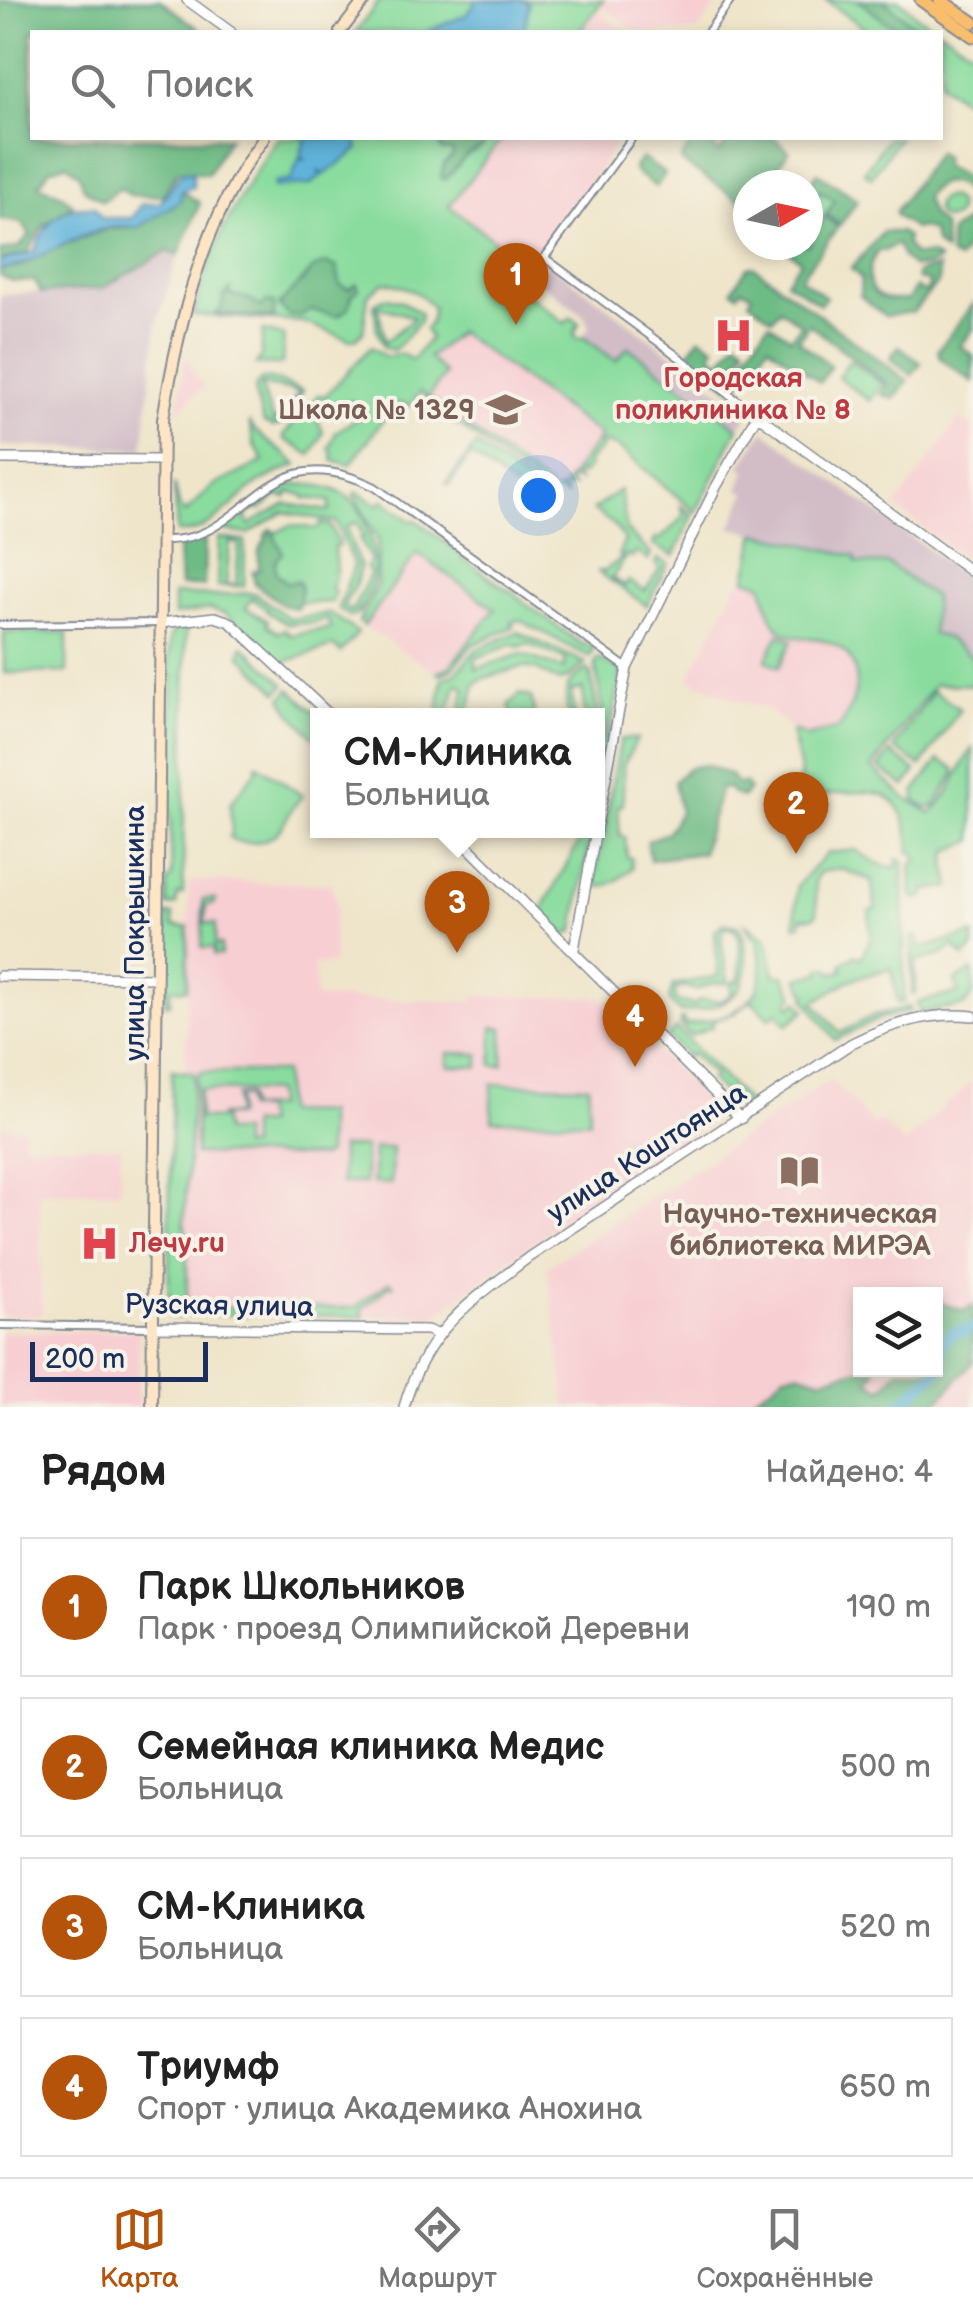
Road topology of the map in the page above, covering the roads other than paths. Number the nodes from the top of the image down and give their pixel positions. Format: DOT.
graph roads {
  1 [pos="188,0"];
  2 [pos="364,0"];
  3 [pos="732,0"];
  4 [pos="921,0"];
  5 [pos="940,0"];
  6 [pos="973,22"];
  7 [pos="228,30"];
  8 [pos="342,30"];
  9 [pos="710,30"];
  10 [pos="973,36"];
  11 [pos="263,140"];
  12 [pos="631,140"];
  13 [pos="544,258"];
  14 [pos="529,288"];
  15 [pos="757,415"];
  16 [pos="0,459"];
  17 [pos="160,460"];
  18 [pos="160,540"];
  19 [pos="973,573"];
  20 [pos="160,622"];
  21 [pos="0,625"];
  22 [pos="627,668"];
  23 [pos="322,708"];
  24 [pos="605,782"];
  25 [pos="459,838"];
  26 [pos="594,838"];
  27 [pos="574,950"];
  28 [pos="0,976"];
  29 [pos="156,978"];
  30 [pos="971,1013"];
  31 [pos="741,1119"];
  32 [pos="0,1325"];
  33 [pos="152,1327"];
  34 [pos="437,1334"];
  35 [pos="152,1407"];
  36 [pos="404,1407"];
  1 -- 7 [label="street"];
  2 -- 8 [label="main road"];
  3 -- 9 [label="street"];
  4 -- 10 [label="main road"];
  5 -- 6 [label="main road"];
  11 -- 17 [label="main road, улица Покрышкина"];
  12 -- 13 [label="street"];
  13 -- 14 [label="street"];
  13 -- 15 [label="street"];
  15 -- 19 [label="street"];
  15 -- 22 [label="street"];
  16 -- 17 [label="street"];
  17 -- 18 [label="main road, улица Покрышкина"];
  18 -- 20 [label="main road, улица Покрышкина"];
  18 -- 22 [label="street"];
  20 -- 21 [label="street"];
  20 -- 23 [label="street"];
  20 -- 29 [label="main road, улица Покрышкина"];
  22 -- 24 [label="street"];
  25 -- 27 [label="street"];
  26 -- 27 [label="street"];
  27 -- 31 [label="street"];
  28 -- 29 [label="street"];
  29 -- 33 [label="main road, улица Покрышкина"];
  30 -- 31 [label="street, улица Коштоянца"];
  31 -- 34 [label="street, улица Коштоянца"];
  32 -- 33 [label="street, Рузская улица"];
  33 -- 34 [label="street, Рузская улица"];
  33 -- 35 [label="main road, улица Покрышкина"];
  34 -- 36 [label="street, улица Коштоянца"];
}
